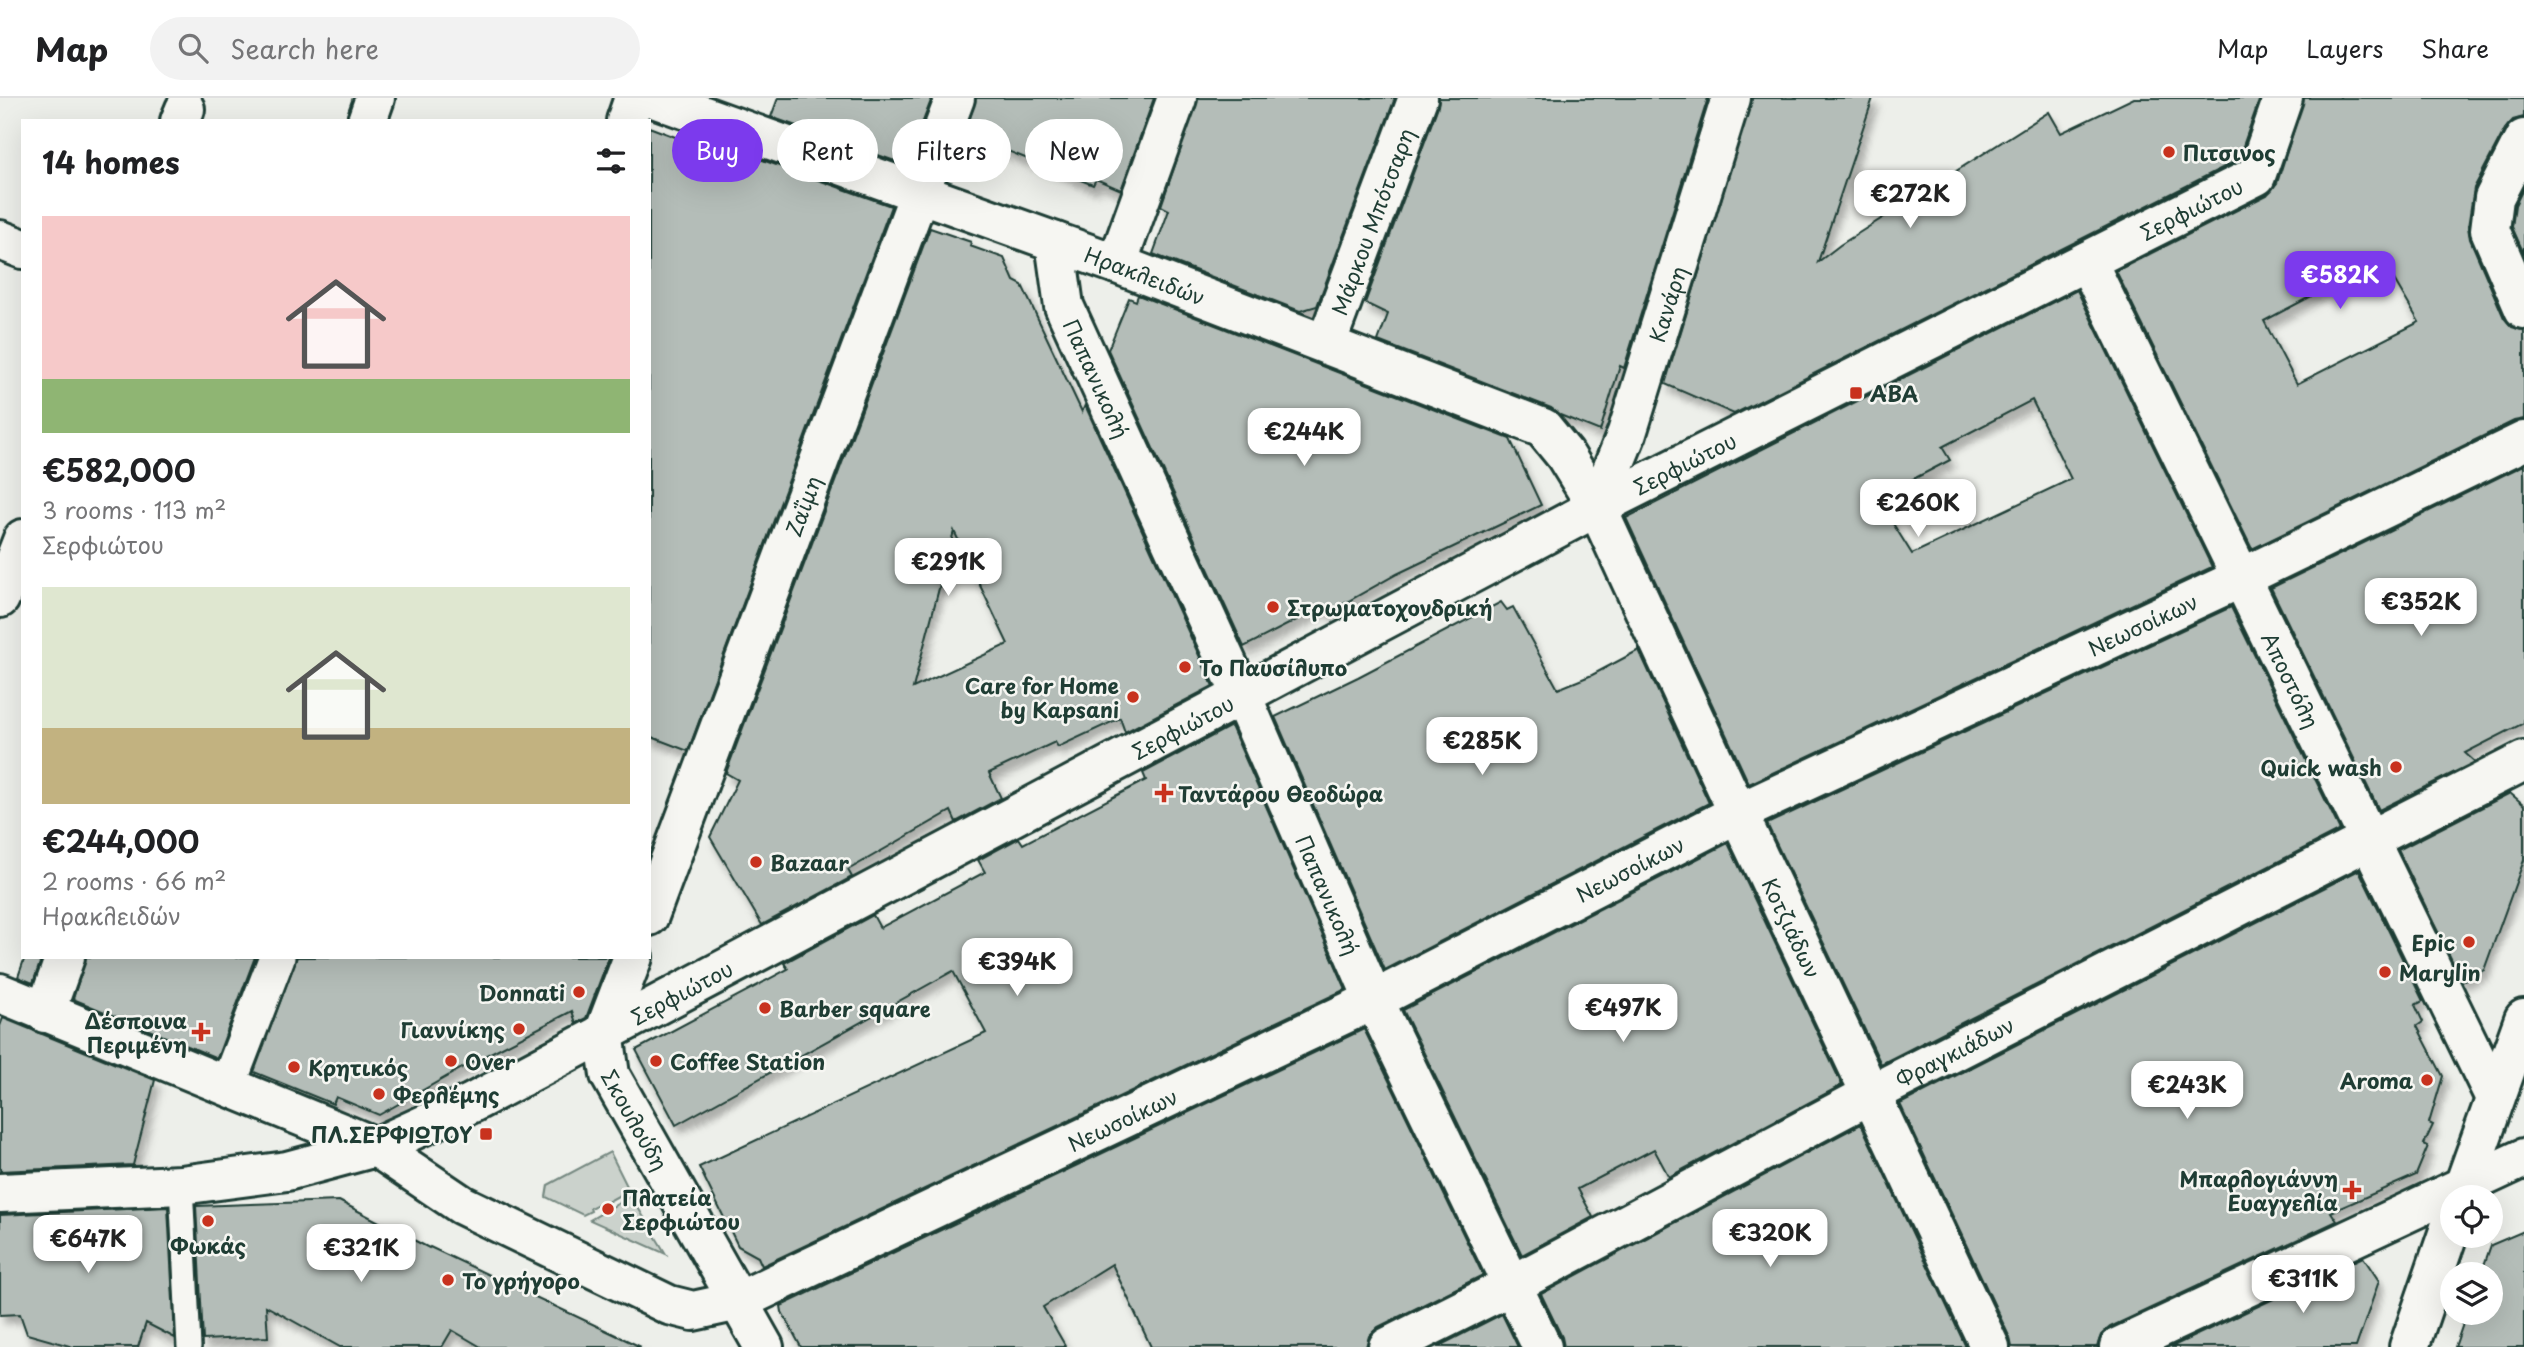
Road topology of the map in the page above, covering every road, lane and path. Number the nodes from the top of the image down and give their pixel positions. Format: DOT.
graph roads {
  1 [pos="375,98"];
  2 [pos="635,98"];
  3 [pos="654,98"];
  4 [pos="955,98"];
  5 [pos="1177,98"];
  6 [pos="1418,98"];
  7 [pos="1731,98"];
  8 [pos="2283,98"];
  9 [pos="368,119"];
  10 [pos="627,119"];
  11 [pos="2524,139"];
  12 [pos="921,193"];
  13 [pos="0,240"];
  14 [pos="1055,242"];
  15 [pos="21,248"];
  16 [pos="2087,261"];
  17 [pos="1117,264"];
  18 [pos="2524,309"];
  19 [pos="1326,344"];
  20 [pos="2524,441"];
  21 [pos="1597,507"];
  22 [pos="21,544"];
  23 [pos="2241,578"];
  24 [pos="0,599"];
  25 [pos="21,607"];
  26 [pos="1242,696"];
  27 [pos="2524,761"];
  28 [pos="1738,813"];
  29 [pos="2369,841"];
  30 [pos="660,858"];
  31 [pos="651,905"];
  32 [pos="64,959"];
  33 [pos="276,959"];
  34 [pos="632,959"];
  35 [pos="0,993"];
  36 [pos="1374,1000"];
  37 [pos="45,1013"];
  38 [pos="2524,1019"];
  39 [pos="604,1034"];
  40 [pos="227,1087"];
  41 [pos="1871,1094"];
  42 [pos="2495,1098"];
  43 [pos="376,1147"];
  44 [pos="2524,1158"];
  45 [pos="181,1185"];
  46 [pos="2464,1185"];
  47 [pos="2484,1185"];
  48 [pos="0,1194"];
  49 [pos="2440,1210"];
  50 [pos="2442,1248"];
  51 [pos="1512,1285"];
  52 [pos="739,1301"];
  53 [pos="189,1347"];
  54 [pos="764,1347"];
  55 [pos="1388,1347"];
  56 [pos="1542,1347"];
  57 [pos="1990,1347"];
  58 [pos="2119,1347"];
  59 [pos="2409,1347"];
  1 -- 9 [label="street"];
  2 -- 10 [label="street"];
  3 -- 12 [label="street, Ηρακλειδών"];
  4 -- 12 [label="street, Ζαΐμη"];
  5 -- 17 [label="street"];
  6 -- 19 [label="street, Μάρκου Μπότσαρη"];
  7 -- 21 [label="street, Κανάρη"];
  8 -- 16 [label="street, Σερφιώτου"];
  11 -- 18 [label="street"];
  12 -- 14 [label="street, Ηρακλειδών"];
  12 -- 30 [label="street, Ζαΐμη"];
  13 -- 15 [label="street"];
  14 -- 17 [label="street, Ηρακλειδών"];
  14 -- 26 [label="street, Παπανικολή"];
  16 -- 21 [label="street, Σερφιώτου"];
  16 -- 23 [label="street, Αποστόλη"];
  17 -- 19 [label="street, Ηρακλειδών"];
  19 -- 21 [label="street, Ηρακλειδών"];
  20 -- 23 [label="street, Νεωσοίκων"];
  21 -- 26 [label="street, Σερφιώτου"];
  21 -- 28 [label="street, Κοτζιάδων"];
  22 -- 24 [label="street"];
  23 -- 28 [label="street, Νεωσοίκων"];
  23 -- 29 [label="street, Αποστόλη"];
  24 -- 25 [label="street"];
  26 -- 36 [label="street, Παπανικολή"];
  26 -- 39 [label="street, Σερφιώτου"];
  27 -- 29 [label="street, Φραγκιάδων"];
  28 -- 36 [label="street, Νεωσοίκων"];
  28 -- 41 [label="street, Κοτζιάδων"];
  29 -- 41 [label="street, Φραγκιάδων"];
  29 -- 42 [label="street, Αποστόλη"];
  30 -- 31 [label="street, Ζαΐμη"];
  32 -- 37 [label="street"];
  33 -- 40 [label="street"];
  34 -- 39 [label="street"];
  35 -- 37 [label="street, Νεωσοίκων"];
  36 -- 51 [label="street, Παπανικολή"];
  36 -- 52 [label="street, Νεωσοίκων"];
  37 -- 40 [label="street, Νεωσοίκων"];
  38 -- 42 [label="street"];
  39 -- 43 [label="street, Σερφιώτου"];
  39 -- 52 [label="street, Σκουλούδη"];
  40 -- 43 [label="street, Νεωσοίκων"];
  41 -- 51 [label="street, Φραγκιάδων"];
  41 -- 57 [label="street, Κοτζιάδων"];
  42 -- 46 [label="street"];
  43 -- 45 [label="street, Σερφιώτου"];
  43 -- 52 [label="street, Νεωσοίκων"];
  44 -- 47 [label="street"];
  45 -- 48 [label="street, Σερφιώτου"];
  45 -- 53 [label="lane"];
  49 -- 58 [label="street"];
  50 -- 59 [label="street"];
  51 -- 55 [label="street, Φραγκιάδων"];
  51 -- 56 [label="street, Παπανικολή"];
  52 -- 54 [label="street, Σκουλούδη"];
}
